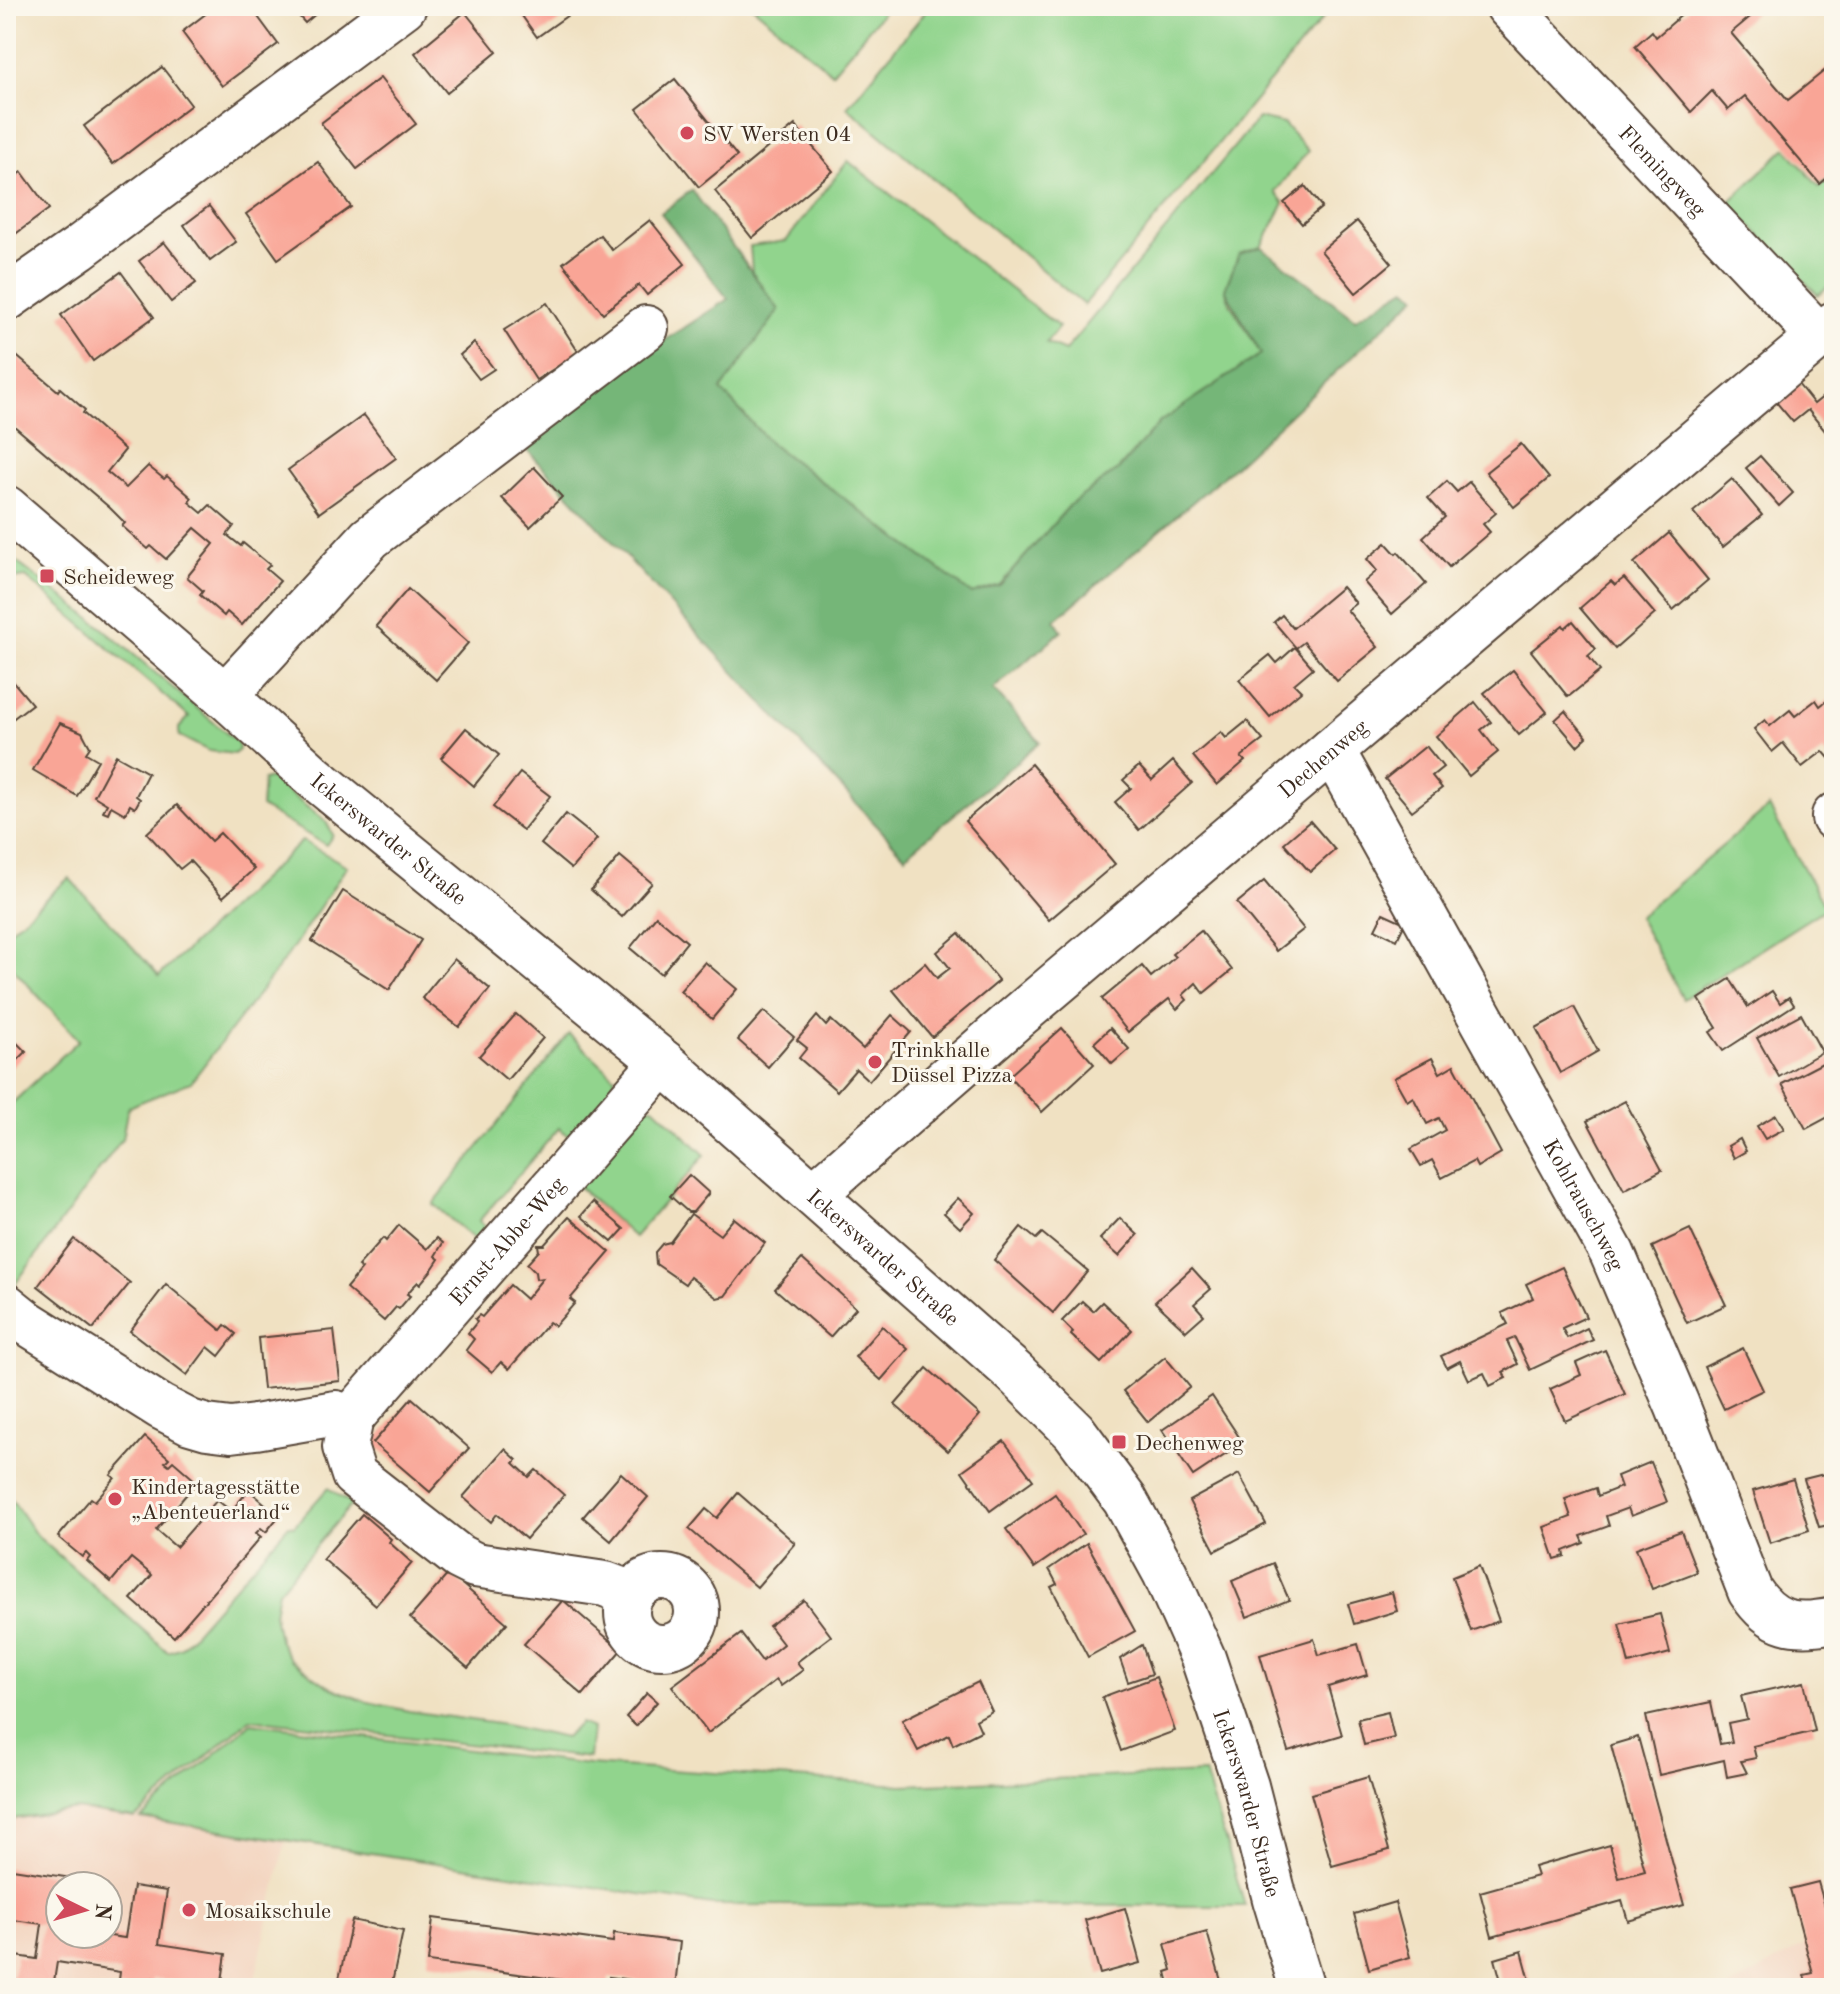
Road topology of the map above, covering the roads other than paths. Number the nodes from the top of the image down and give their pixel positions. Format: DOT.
graph roads {
  1 [pos="404,6"];
  2 [pos="1508,6"];
  3 [pos="6,299"];
  4 [pos="646,328"];
  5 [pos="1826,330"];
  6 [pos="6,508"];
  7 [pos="225,696"];
  8 [pos="1332,750"];
  9 [pos="663,1062"];
  10 [pos="814,1194"];
  11 [pos="6,1306"];
  12 [pos="351,1418"];
  13 [pos="632,1594"];
  14 [pos="1834,1620"];
  15 [pos="1302,1988"];
  1 -- 3 [label="street"];
  2 -- 5 [label="street, Flemingweg"];
  4 -- 7 [label="street"];
  5 -- 8 [label="street, Dechenweg"];
  6 -- 7 [label="street, Ickerswarder Straße"];
  7 -- 9 [label="street, Ickerswarder Straße"];
  8 -- 10 [label="street, Dechenweg"];
  8 -- 14 [label="street, Kohlrauschweg"];
  9 -- 10 [label="street, Ickerswarder Straße"];
  9 -- 12 [label="street, Ernst-Abbe-Weg"];
  10 -- 15 [label="street, Ickerswarder Straße"];
  11 -- 12 [label="street"];
  12 -- 13 [label="street"];
}
